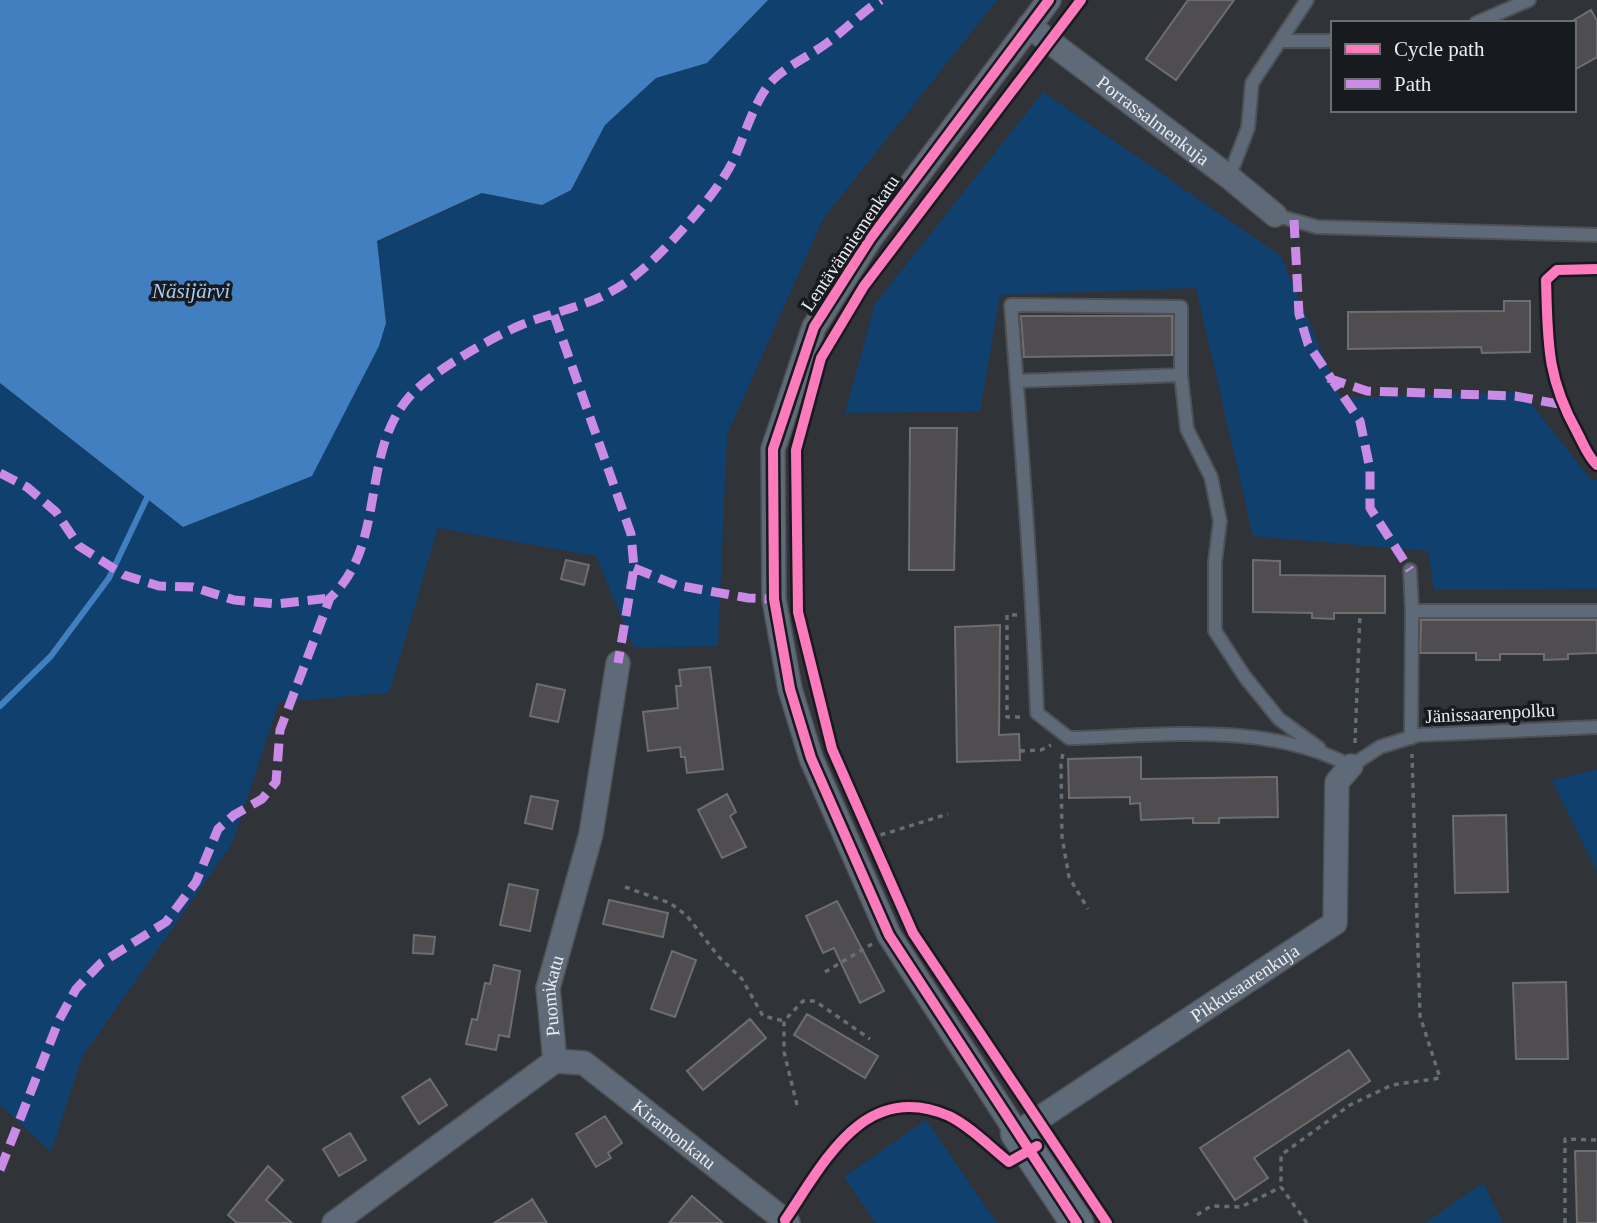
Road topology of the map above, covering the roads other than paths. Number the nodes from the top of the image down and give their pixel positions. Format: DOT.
graph roads {
  1 [pos="1049,0"];
  2 [pos="1307,0"];
  3 [pos="1529,0"];
  4 [pos="1481,21"];
  5 [pos="1029,26"];
  6 [pos="1280,41"];
  7 [pos="1331,41"];
  8 [pos="1229,177"];
  9 [pos="1275,215"];
  10 [pos="1597,235"];
  11 [pos="1181,375"];
  12 [pos="1017,381"];
  13 [pos="1410,570"];
  14 [pos="1412,611"];
  15 [pos="1597,611"];
  16 [pos="618,663"];
  17 [pos="1597,727"];
  18 [pos="1411,738"];
  19 [pos="1325,752"];
  20 [pos="1351,766"];
  21 [pos="555,1061"];
  22 [pos="1017,1132"];
  23 [pos="334,1223"];
  24 [pos="788,1223"];
  25 [pos="1077,1223"];
  1 -- 5 [label="street, Lentävänniemenkatu"];
  2 -- 6 [label="lane"];
  3 -- 4 [label="lane"];
  5 -- 8 [label="street, Porrassalmenkuja"];
  5 -- 22 [label="street, Lentävänniemenkatu"];
  6 -- 7 [label="lane"];
  6 -- 8 [label="lane"];
  8 -- 9 [label="street, Porrassalmenkuja"];
  9 -- 10 [label="lane"];
  11 -- 12 [label="lane"];
  11 -- 12 [label="lane"];
  11 -- 19 [label="lane"];
  12 -- 19 [label="lane"];
  13 -- 14 [label="lane"];
  14 -- 15 [label="lane"];
  14 -- 18 [label="lane"];
  16 -- 21 [label="street, Puomikatu"];
  17 -- 18 [label="lane, Jänissaarenpolku"];
  18 -- 20 [label="lane, Jänissaarenpolku"];
  19 -- 20 [label="lane"];
  20 -- 22 [label="street, Pikkusaarenkuja"];
  21 -- 23 [label="street, Puomikatu"];
  21 -- 24 [label="street, Kiramonkatu"];
  22 -- 25 [label="street, Lentävänniemenkatu"];
}
